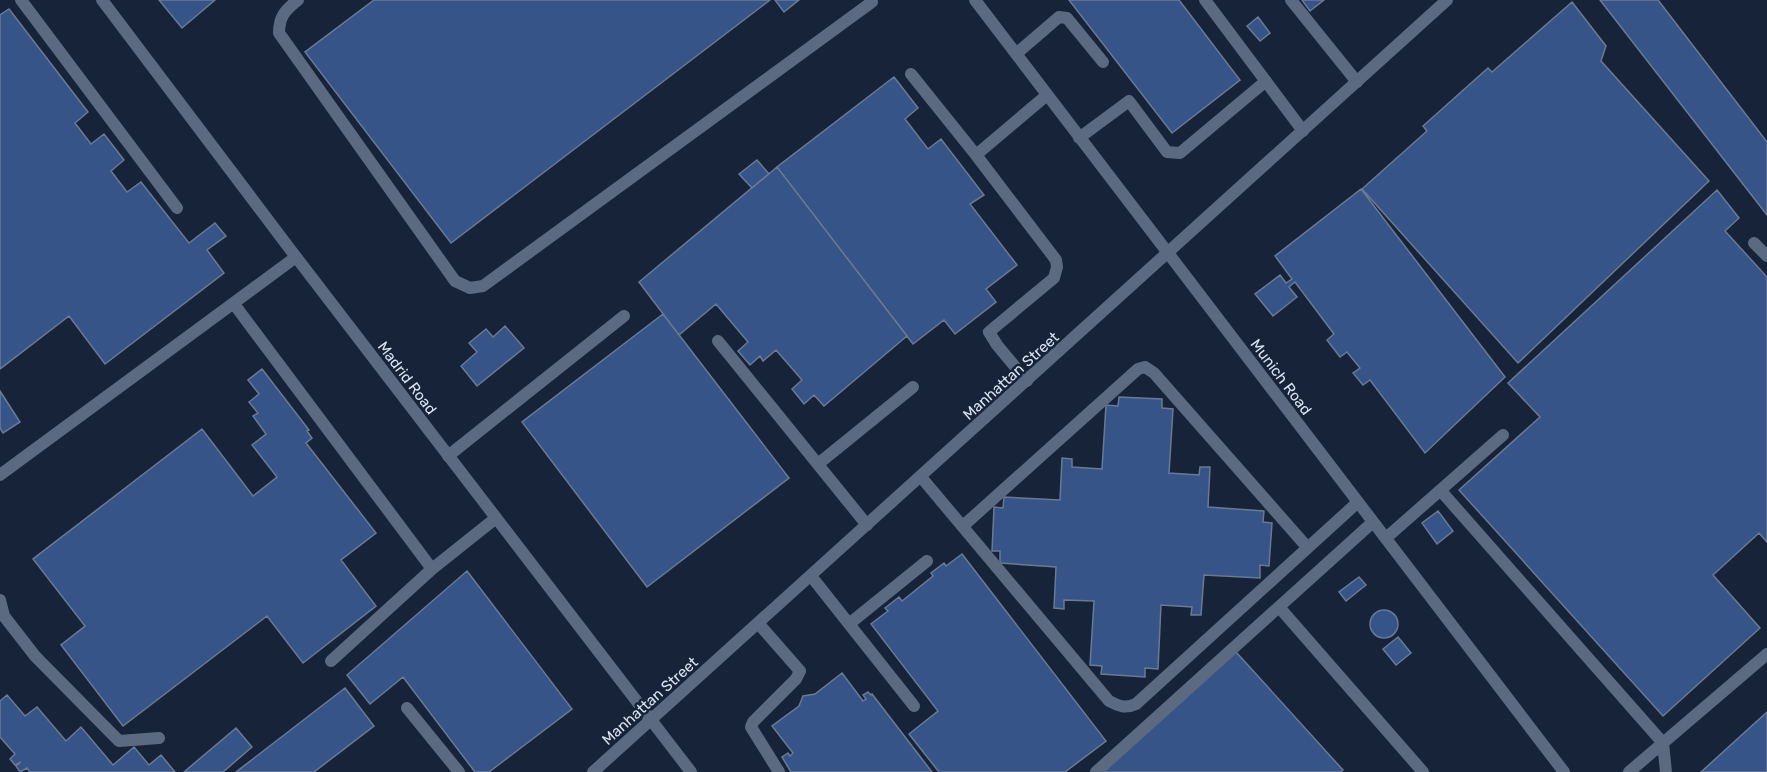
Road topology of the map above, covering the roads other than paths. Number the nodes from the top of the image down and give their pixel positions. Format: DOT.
graph roads {
  1 [pos="21,0"];
  2 [pos="102,0"];
  3 [pos="298,0"];
  4 [pos="975,0"];
  5 [pos="1205,0"];
  6 [pos="1291,0"];
  7 [pos="1448,0"];
  8 [pos="872,2"];
  9 [pos="1016,54"];
  10 [pos="1103,62"];
  11 [pos="910,74"];
  12 [pos="1266,81"];
  13 [pos="1357,82"];
  14 [pos="1047,95"];
  15 [pos="1303,131"];
  16 [pos="1079,138"];
  17 [pos="976,155"];
  18 [pos="177,208"];
  19 [pos="1754,243"];
  20 [pos="1168,254"];
  21 [pos="1767,256"];
  22 [pos="296,257"];
  23 [pos="234,304"];
  24 [pos="624,316"];
  25 [pos="718,341"];
  26 [pos="1027,381"];
  27 [pos="913,387"];
  28 [pos="1503,435"];
  29 [pos="448,456"];
  30 [pos="818,464"];
  31 [pos="0,475"];
  32 [pos="921,477"];
  33 [pos="1441,491"];
  34 [pos="1358,502"];
  35 [pos="496,518"];
  36 [pos="1373,522"];
  37 [pos="867,525"];
  38 [pos="963,526"];
  39 [pos="1386,538"];
  40 [pos="1307,547"];
  41 [pos="927,561"];
  42 [pos="432,569"];
  43 [pos="811,576"];
  44 [pos="0,600"];
  45 [pos="1279,607"];
  46 [pos="758,623"];
  47 [pos="849,624"];
  48 [pos="1767,654"];
  49 [pos="332,661"];
  50 [pos="914,706"];
  51 [pos="407,708"];
  52 [pos="650,720"];
  53 [pos="159,738"];
  54 [pos="1663,743"];
  55 [pos="459,772"];
  56 [pos="593,772"];
  57 [pos="691,772"];
  58 [pos="779,772"];
  59 [pos="1096,772"];
  60 [pos="1423,772"];
  61 [pos="1564,772"];
  62 [pos="1629,772"];
  63 [pos="1666,772"];
  1 -- 18 [label="street"];
  2 -- 22 [label="street, Madrid Road"];
  3 -- 8 [label="street"];
  4 -- 9 [label="street, Munich Road"];
  5 -- 12 [label="street"];
  6 -- 13 [label="street"];
  7 -- 13 [label="street, Manhattan Street"];
  9 -- 10 [label="street"];
  9 -- 14 [label="street, Munich Road"];
  11 -- 17 [label="street"];
  12 -- 15 [label="street"];
  12 -- 16 [label="street"];
  13 -- 15 [label="street, Manhattan Street"];
  14 -- 16 [label="street, Munich Road"];
  14 -- 17 [label="street"];
  15 -- 20 [label="street, Manhattan Street"];
  16 -- 20 [label="street, Munich Road"];
  17 -- 26 [label="street"];
  19 -- 21 [label="street"];
  20 -- 26 [label="street, Manhattan Street"];
  20 -- 34 [label="street, Munich Road"];
  22 -- 23 [label="street"];
  22 -- 29 [label="street, Madrid Road"];
  23 -- 31 [label="street"];
  23 -- 42 [label="street"];
  24 -- 29 [label="street"];
  25 -- 30 [label="street"];
  26 -- 32 [label="street, Manhattan Street"];
  27 -- 30 [label="street"];
  28 -- 33 [label="street"];
  29 -- 35 [label="street, Madrid Road"];
  30 -- 37 [label="street"];
  32 -- 37 [label="street, Manhattan Street"];
  32 -- 38 [label="street"];
  33 -- 39 [label="street"];
  33 -- 54 [label="street"];
  34 -- 36 [label="street, Munich Road"];
  34 -- 40 [label="street"];
  35 -- 42 [label="street"];
  35 -- 52 [label="street, Madrid Road"];
  36 -- 39 [label="street, Munich Road"];
  36 -- 45 [label="street"];
  37 -- 43 [label="street, Manhattan Street"];
  38 -- 40 [label="street"];
  38 -- 40 [label="street"];
  39 -- 61 [label="street, Munich Road"];
  41 -- 47 [label="street"];
  42 -- 49 [label="street"];
  43 -- 46 [label="street, Manhattan Street"];
  43 -- 47 [label="street"];
  44 -- 53 [label="street"];
  45 -- 59 [label="street"];
  45 -- 60 [label="street"];
  46 -- 52 [label="street, Manhattan Street"];
  46 -- 58 [label="street"];
  47 -- 50 [label="street"];
  48 -- 54 [label="street"];
  51 -- 55 [label="street"];
  52 -- 56 [label="street, Manhattan Street"];
  52 -- 57 [label="street, Madrid Road"];
  54 -- 62 [label="street"];
  54 -- 63 [label="street"];
}
